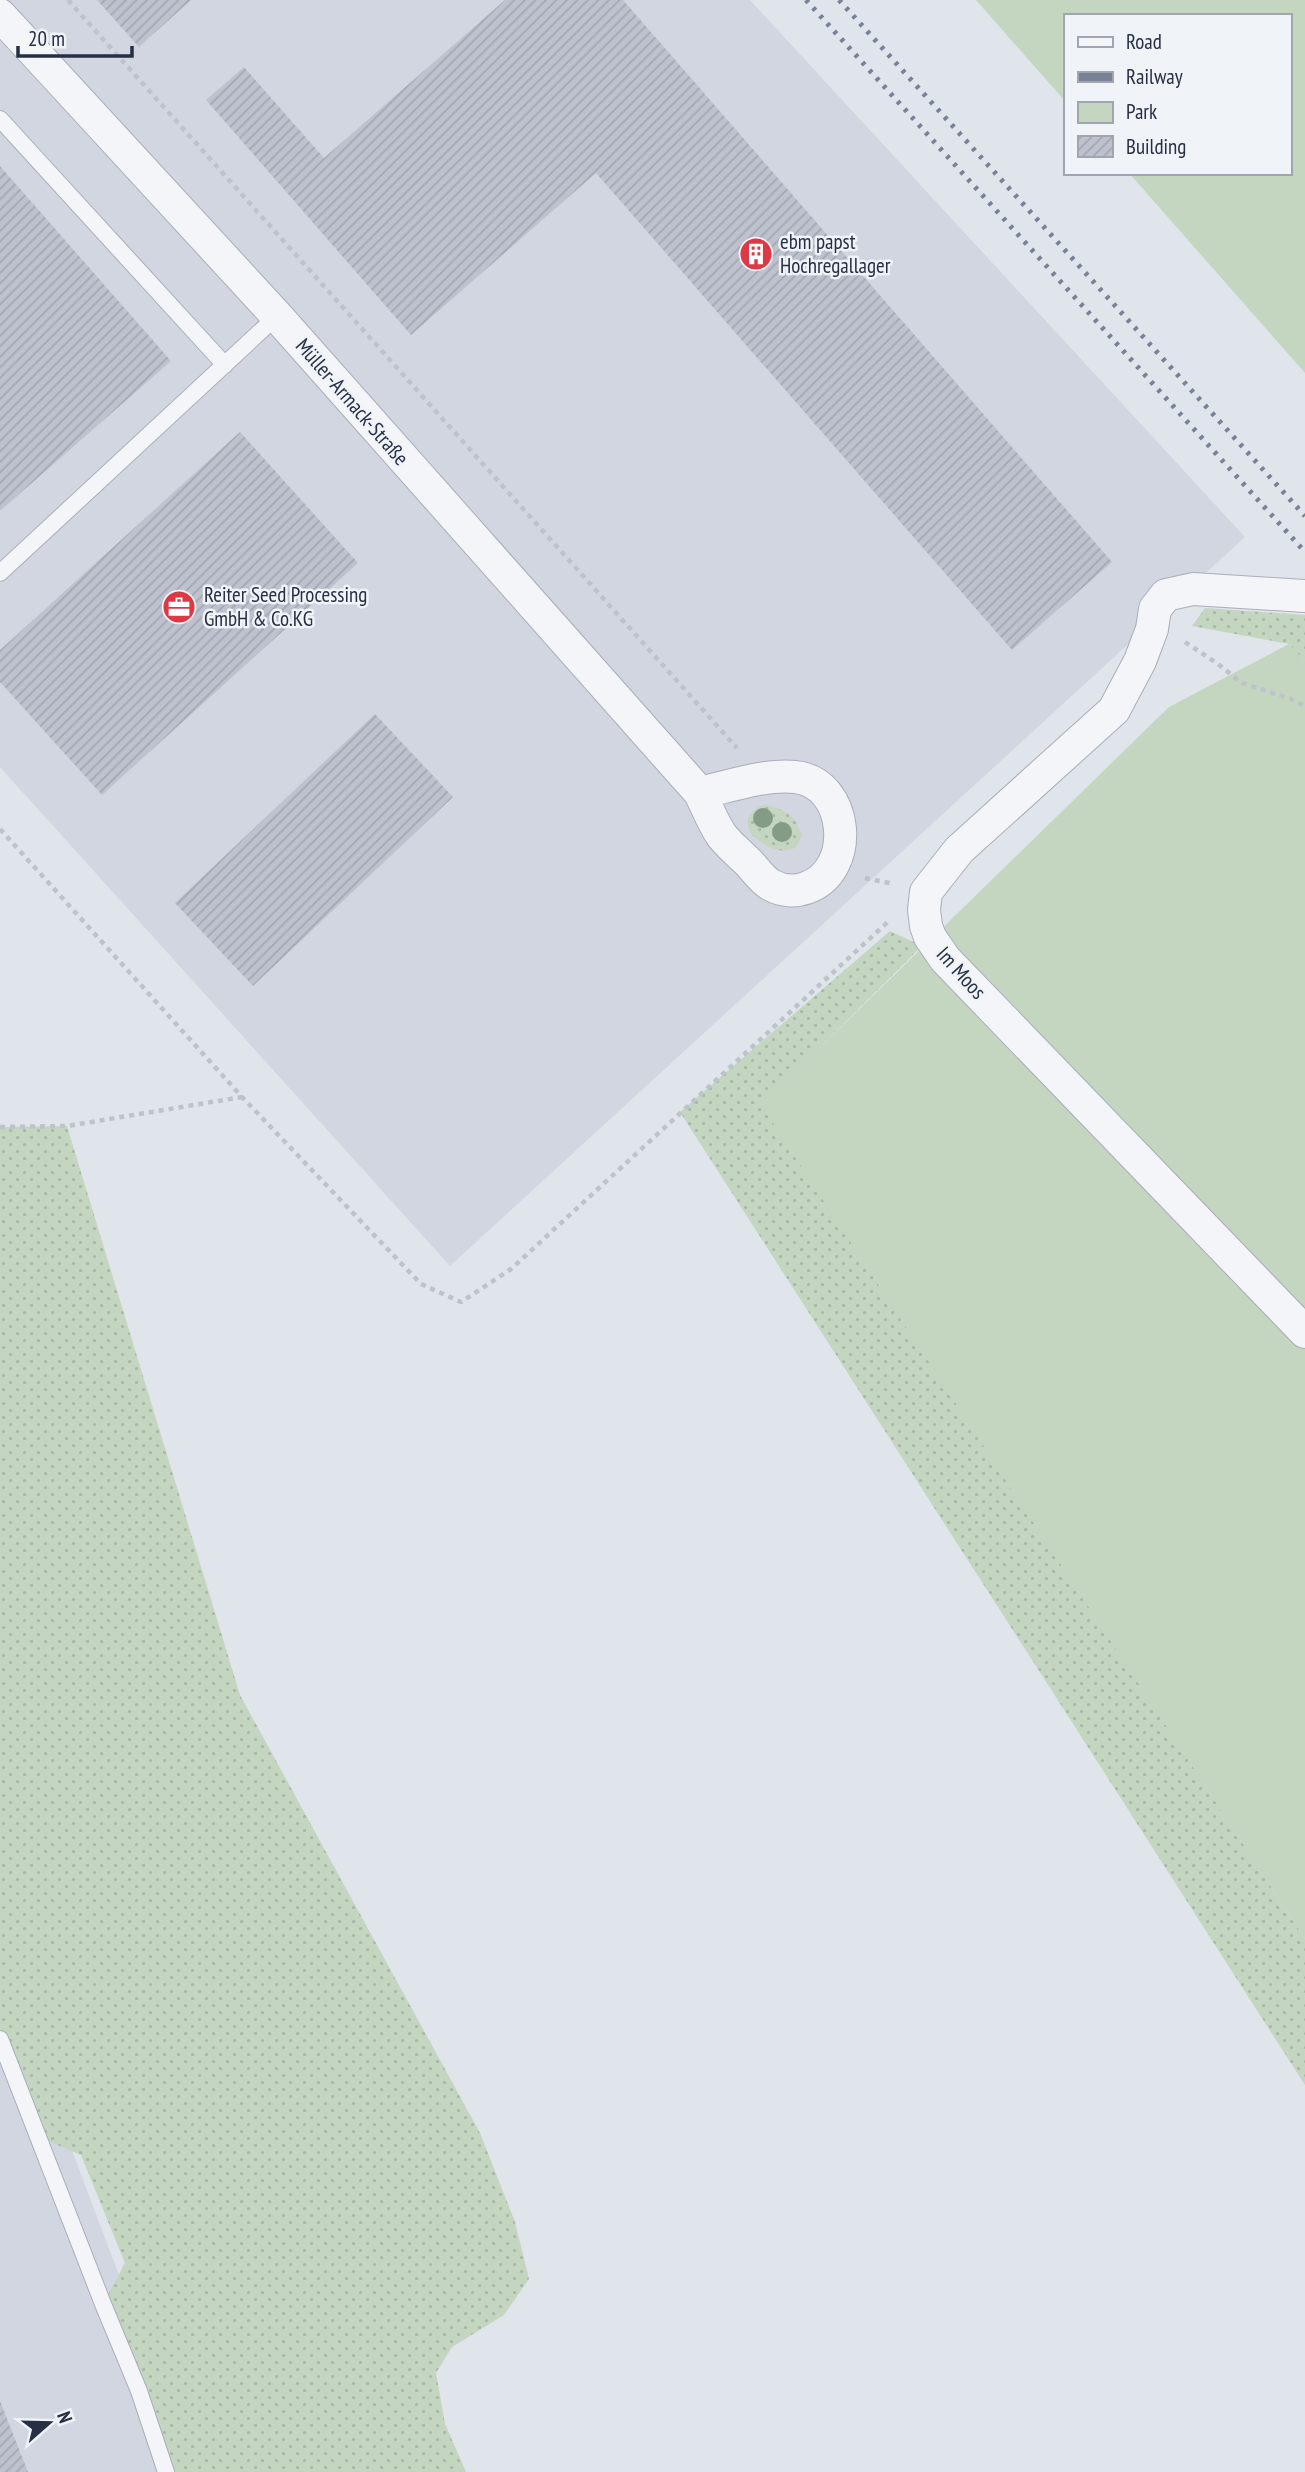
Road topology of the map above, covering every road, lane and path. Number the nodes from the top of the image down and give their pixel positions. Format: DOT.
graph roads {
  1 [pos="68,0"];
  2 [pos="2,22"];
  3 [pos="0,119"];
  4 [pos="277,316"];
  5 [pos="225,365"];
  6 [pos="0,573"];
  7 [pos="1305,596"];
  8 [pos="1152,629"];
  9 [pos="1305,706"];
  10 [pos="743,751"];
  11 [pos="700,793"];
  12 [pos="0,829"];
  13 [pos="834,866"];
  14 [pos="926,892"];
  15 [pos="242,1097"];
  16 [pos="0,1127"];
  17 [pos="1305,1332"];
  18 [pos="0,2039"];
  19 [pos="166,2472"];
  1 -- 10 [label="path"];
  2 -- 4 [label="street, Müller-Armack-Straße"];
  3 -- 5 [label="lane"];
  4 -- 5 [label="lane"];
  4 -- 11 [label="street, Müller-Armack-Straße"];
  5 -- 6 [label="lane"];
  7 -- 8 [label="street"];
  8 -- 9 [label="path"];
  8 -- 14 [label="street"];
  11 -- 13 [label="street, Müller-Armack-Straße"];
  11 -- 13 [label="street"];
  12 -- 15 [label="path"];
  13 -- 14 [label="path"];
  14 -- 15 [label="path"];
  14 -- 17 [label="street, Im Moos"];
  15 -- 16 [label="path"];
  18 -- 19 [label="lane"];
}
